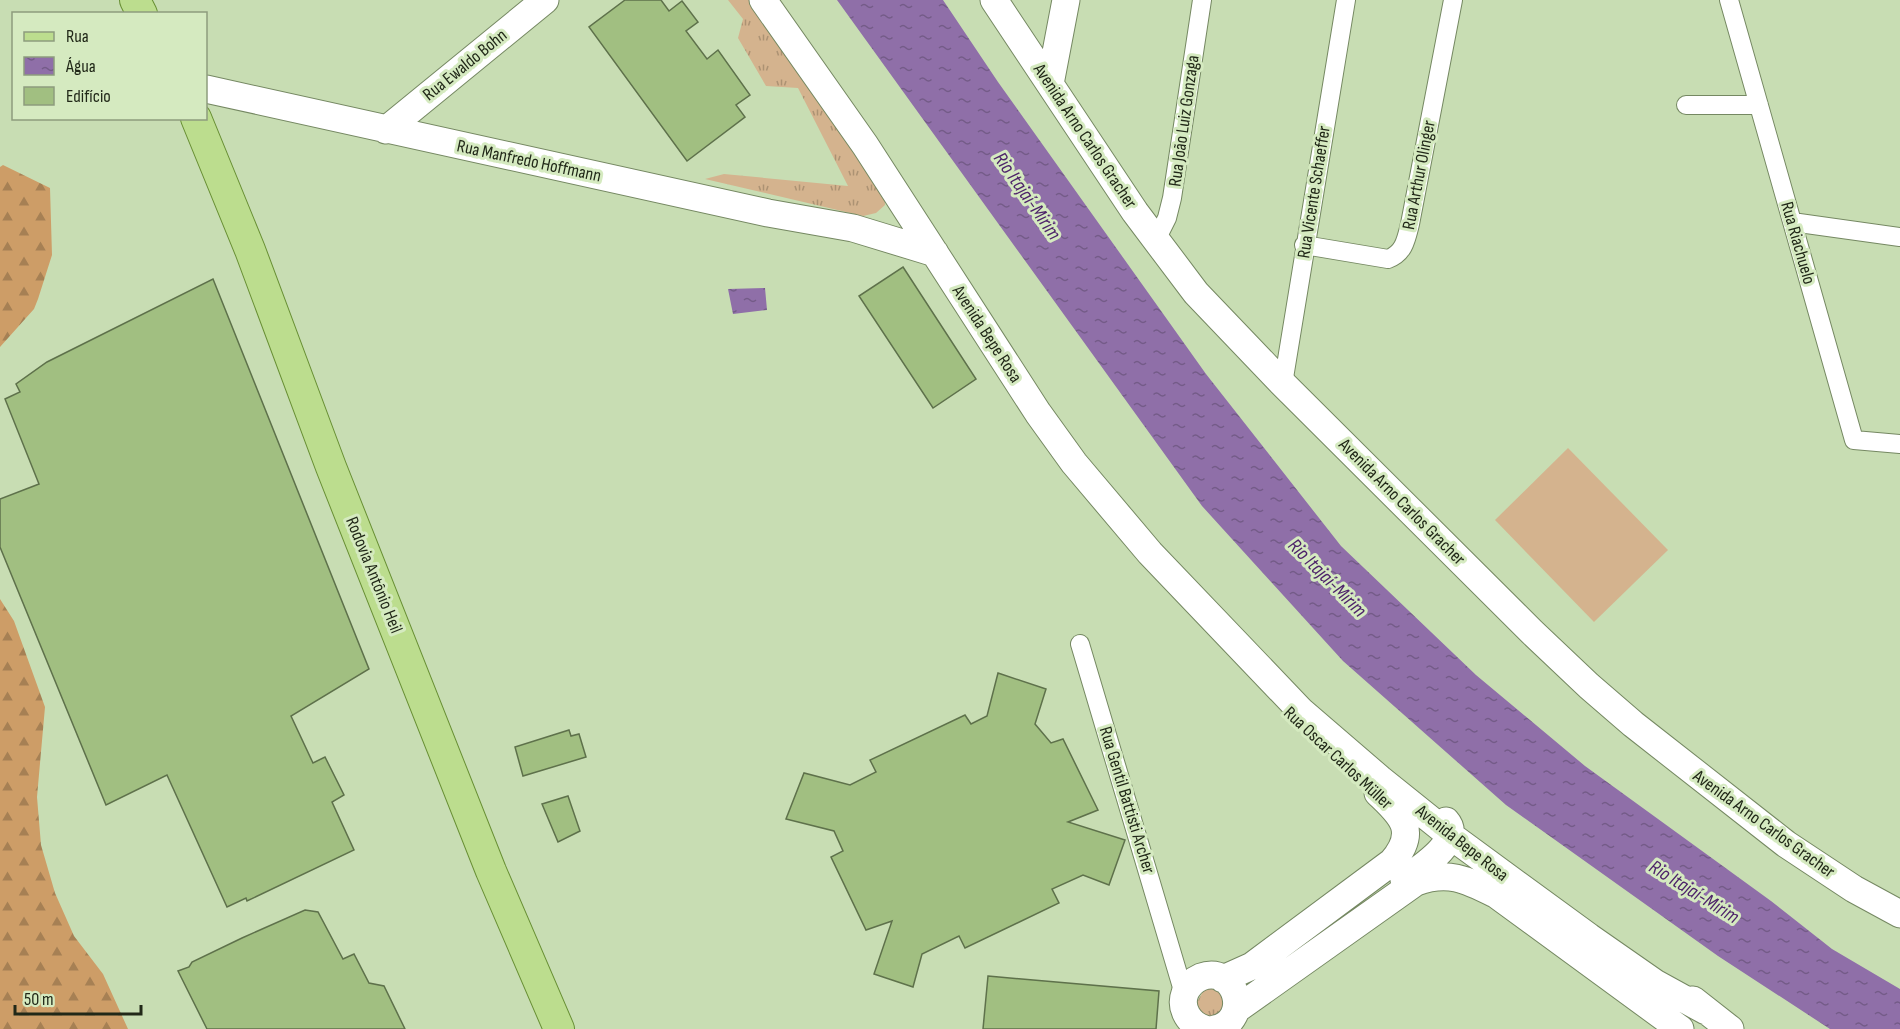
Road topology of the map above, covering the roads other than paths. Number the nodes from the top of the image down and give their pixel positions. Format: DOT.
graph roads {
  1 [pos="763,0"];
  2 [pos="994,0"];
  3 [pos="1066,0"];
  4 [pos="1202,0"];
  5 [pos="1346,0"];
  6 [pos="1453,0"];
  7 [pos="1729,0"];
  8 [pos="542,1"];
  9 [pos="1050,84"];
  10 [pos="207,89"];
  11 [pos="1686,105"];
  12 [pos="1759,105"];
  13 [pos="197,120"];
  14 [pos="386,130"];
  15 [pos="895,190"];
  16 [pos="1792,222"];
  17 [pos="853,228"];
  18 [pos="1900,237"];
  19 [pos="1157,238"];
  20 [pos="1304,245"];
  21 [pos="935,253"];
  22 [pos="1283,384"];
  23 [pos="1900,444"];
  24 [pos="1206,611"];
  25 [pos="1080,644"];
  26 [pos="1240,645"];
  27 [pos="1399,775"];
  28 [pos="1451,836"];
  29 [pos="1900,914"];
  30 [pos="1268,988"];
  31 [pos="1197,1004"];
  32 [pos="1237,1009"];
  33 [pos="1706,1011"];
  34 [pos="559,1029"];
  35 [pos="1215,1029"];
  36 [pos="1680,1029"];
  37 [pos="1730,1029"];
  1 -- 15 [label="main road, Avenida Bepe Rosa"];
  2 -- 9 [label="main road, Avenida Arno Carlos Gracher"];
  3 -- 9 [label="main road"];
  4 -- 19 [label="street, Rua João Luiz Gonzaga"];
  5 -- 20 [label="street, Rua Vicente Schaeffer"];
  6 -- 20 [label="street, Rua Arthur Olinger"];
  7 -- 12 [label="street, Rua Riachuelo"];
  8 -- 14 [label="main road, Rua Ewaldo Bohn"];
  9 -- 19 [label="main road, Avenida Arno Carlos Gracher"];
  10 -- 14 [label="main road, Rua Manfredo Hoffmann"];
  11 -- 12 [label="street"];
  12 -- 16 [label="street, Rua Riachuelo"];
  13 -- 34 [label="main road, Rodovia Antônio Heil"];
  14 -- 17 [label="main road, Rua Manfredo Hoffmann"];
  15 -- 17 [label="main road, Rua Manfredo Hoffmann"];
  15 -- 21 [label="main road, Avenida Bepe Rosa"];
  16 -- 18 [label="street"];
  16 -- 23 [label="street, Rua Riachuelo"];
  17 -- 21 [label="main road, Rua Manfredo Hoffmann"];
  19 -- 22 [label="main road, Avenida Arno Carlos Gracher"];
  20 -- 22 [label="street, Rua Vicente Schaeffer"];
  21 -- 24 [label="main road, Avenida Bepe Rosa"];
  22 -- 29 [label="main road, Avenida Arno Carlos Gracher"];
  24 -- 26 [label="main road, Avenida Bepe Rosa"];
  24 -- 31 [label="main road, Rua Oscar Carlos Müller"];
  25 -- 31 [label="street, Rua Gentil Battisti Archer"];
  26 -- 27 [label="main road, Avenida Bepe Rosa"];
  26 -- 28 [label="main road, Avenida Bepe Rosa"];
  27 -- 28 [label="main road, Rua Oscar Carlos Müller"];
  27 -- 33 [label="main road, Avenida Bepe Rosa"];
  28 -- 30 [label="main road"];
  28 -- 33 [label="main road, Avenida Bepe Rosa"];
  30 -- 32 [label="main road"];
  30 -- 36 [label="main road"];
  31 -- 32 [label="main road"];
  32 -- 35 [label="main road"];
  33 -- 37 [label="main road, Avenida Bepe Rosa"];
}
